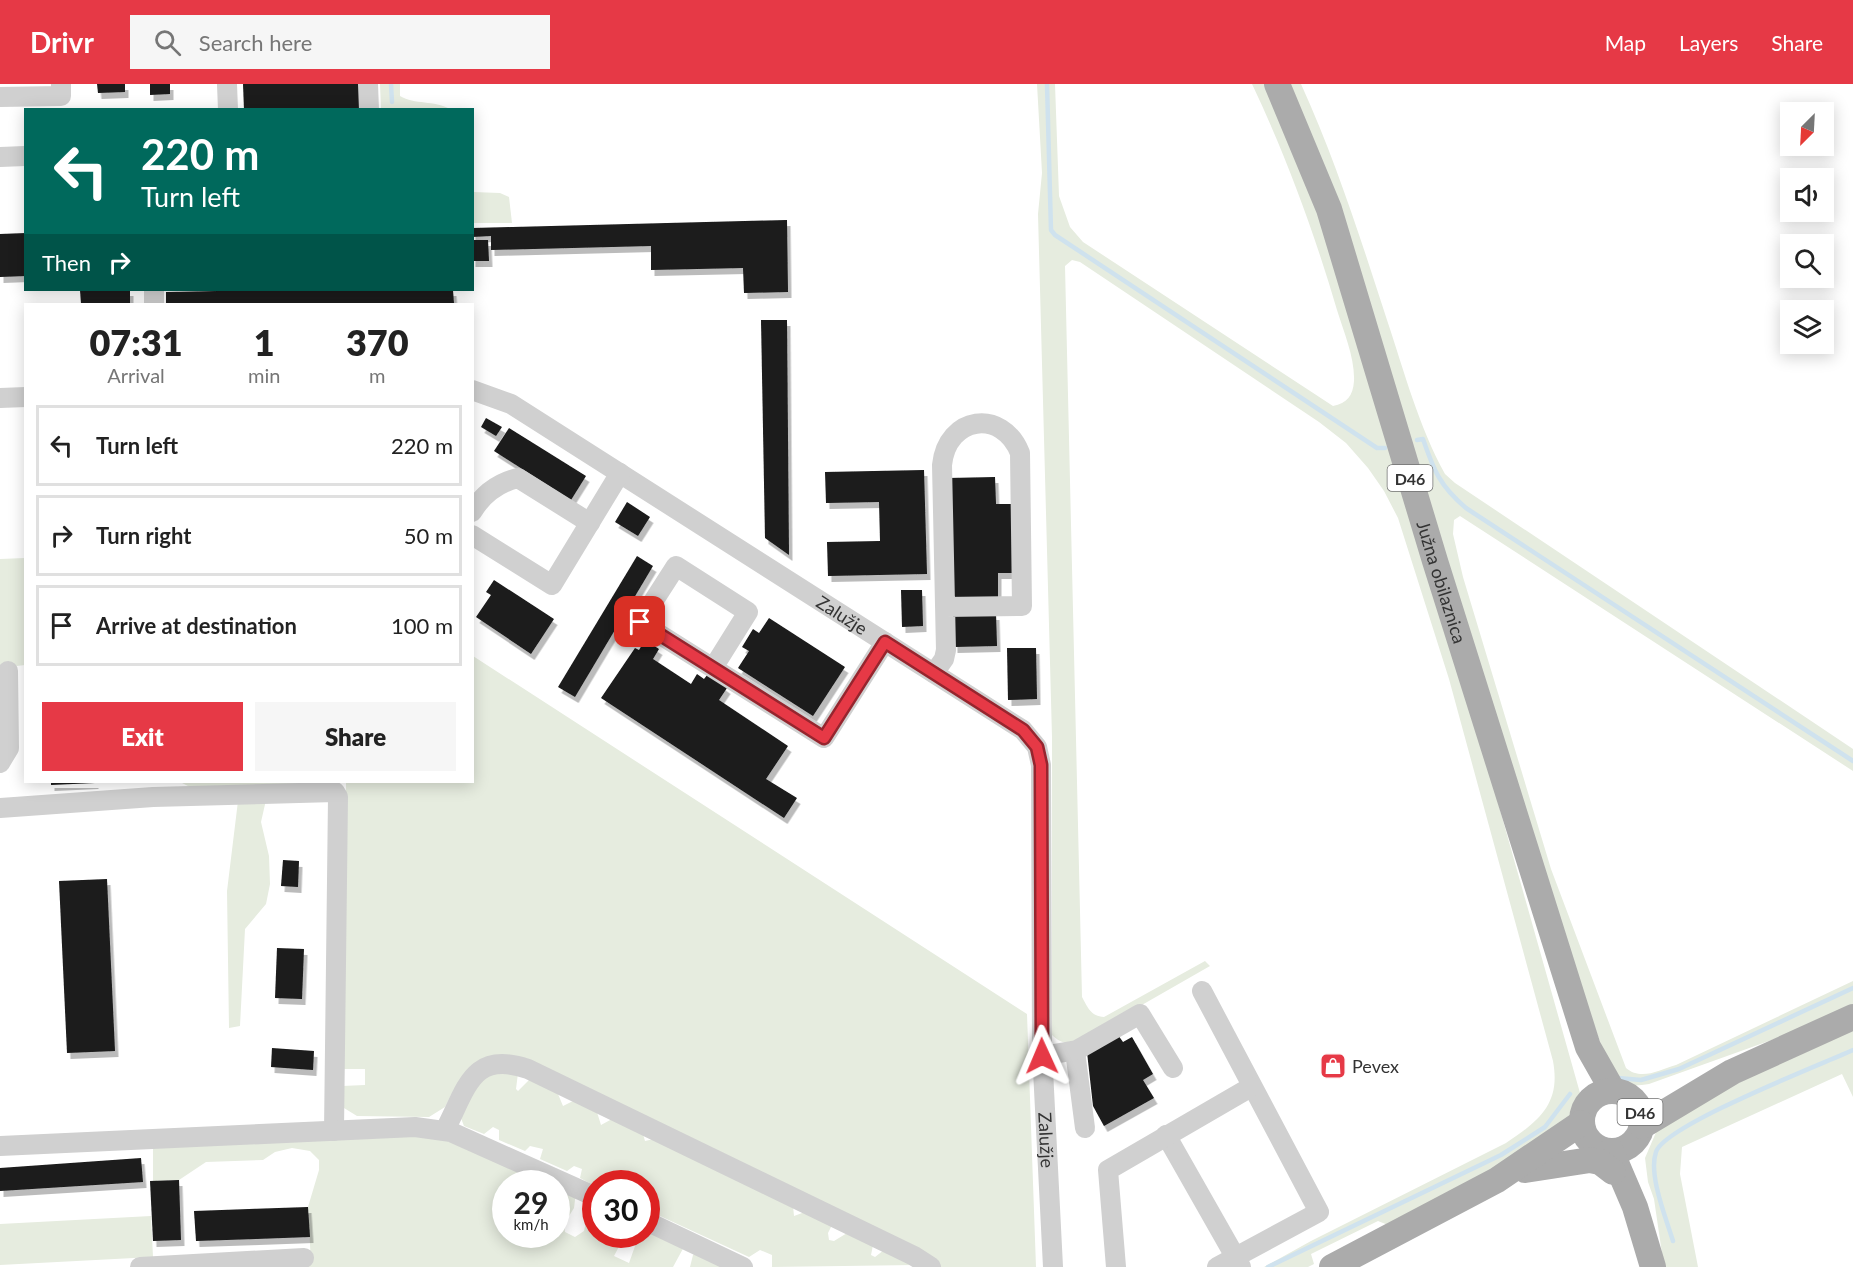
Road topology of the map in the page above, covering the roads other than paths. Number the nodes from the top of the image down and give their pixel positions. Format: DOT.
graph roads {
  1 [pos="61,84"];
  2 [pos="227,84"];
  3 [pos="368,84"];
  4 [pos="1277,84"];
  5 [pos="0,97"];
  6 [pos="228,108"];
  7 [pos="369,108"];
  8 [pos="24,156"];
  9 [pos="0,157"];
  10 [pos="474,391"];
  11 [pos="24,397"];
  12 [pos="0,398"];
  13 [pos="620,473"];
  14 [pos="474,510"];
  15 [pos="590,523"];
  16 [pos="474,536"];
  17 [pos="945,607"];
  18 [pos="885,642"];
  19 [pos="713,668"];
  20 [pos="8,671"];
  21 [pos="934,673"];
  22 [pos="0,762"];
  23 [pos="337,787"];
  24 [pos="153,789"];
  25 [pos="0,808"];
  26 [pos="1202,991"];
  27 [pos="1853,1017"];
  28 [pos="1076,1051"];
  29 [pos="1042,1056"];
  30 [pos="1173,1068"];
  31 [pos="1251,1087"];
  32 [pos="1616,1123"];
  33 [pos="1085,1128"];
  34 [pos="445,1130"];
  35 [pos="334,1131"];
  36 [pos="1166,1135"];
  37 [pos="0,1146"];
  38 [pos="1525,1170"];
  39 [pos="1497,1180"];
  40 [pos="582,1191"];
  41 [pos="1632,1198"];
  42 [pos="660,1228"];
  43 [pos="304,1258"];
  44 [pos="1238,1262"];
  45 [pos="140,1267"];
  46 [pos="743,1267"];
  47 [pos="931,1267"];
  48 [pos="1053,1267"];
  49 [pos="1116,1267"];
  50 [pos="1217,1267"];
  51 [pos="1332,1267"];
  52 [pos="1653,1267"];
  1 -- 5 [label="street"];
  2 -- 6 [label="street"];
  3 -- 7 [label="street"];
  4 -- 32 [label="main road, Južna obilaznica / D46"];
  8 -- 9 [label="street"];
  10 -- 13 [label="street, Zalužje"];
  11 -- 12 [label="street"];
  13 -- 15 [label="street"];
  13 -- 18 [label="street, Zalužje"];
  14 -- 15 [label="street"];
  15 -- 16 [label="street"];
  17 -- 17 [label="street"];
  17 -- 21 [label="street"];
  18 -- 19 [label="street"];
  18 -- 21 [label="street, Zalužje"];
  19 -- 19 [label="street"];
  20 -- 22 [label="street"];
  21 -- 29 [label="street, Zalužje"];
  23 -- 24 [label="street"];
  23 -- 35 [label="street"];
  24 -- 25 [label="street"];
  26 -- 31 [label="street"];
  27 -- 32 [label="main road"];
  28 -- 29 [label="street"];
  28 -- 30 [label="street"];
  28 -- 33 [label="street"];
  29 -- 48 [label="street, Zalužje"];
  31 -- 36 [label="street"];
  31 -- 44 [label="street"];
  32 -- 38 [label="main road"];
  32 -- 39 [label="main road, D46"];
  32 -- 41 [label="main road, Južna obilaznica / D46"];
  34 -- 35 [label="street"];
  34 -- 40 [label="street"];
  34 -- 47 [label="street"];
  35 -- 37 [label="street"];
  36 -- 44 [label="street"];
  36 -- 49 [label="street"];
  38 -- 39 [label="main road"];
  38 -- 41 [label="main road"];
  39 -- 51 [label="main road"];
  41 -- 52 [label="main road, Južna obilaznica / D46"];
  42 -- 46 [label="street"];
  43 -- 45 [label="street"];
  44 -- 50 [label="street"];
}
